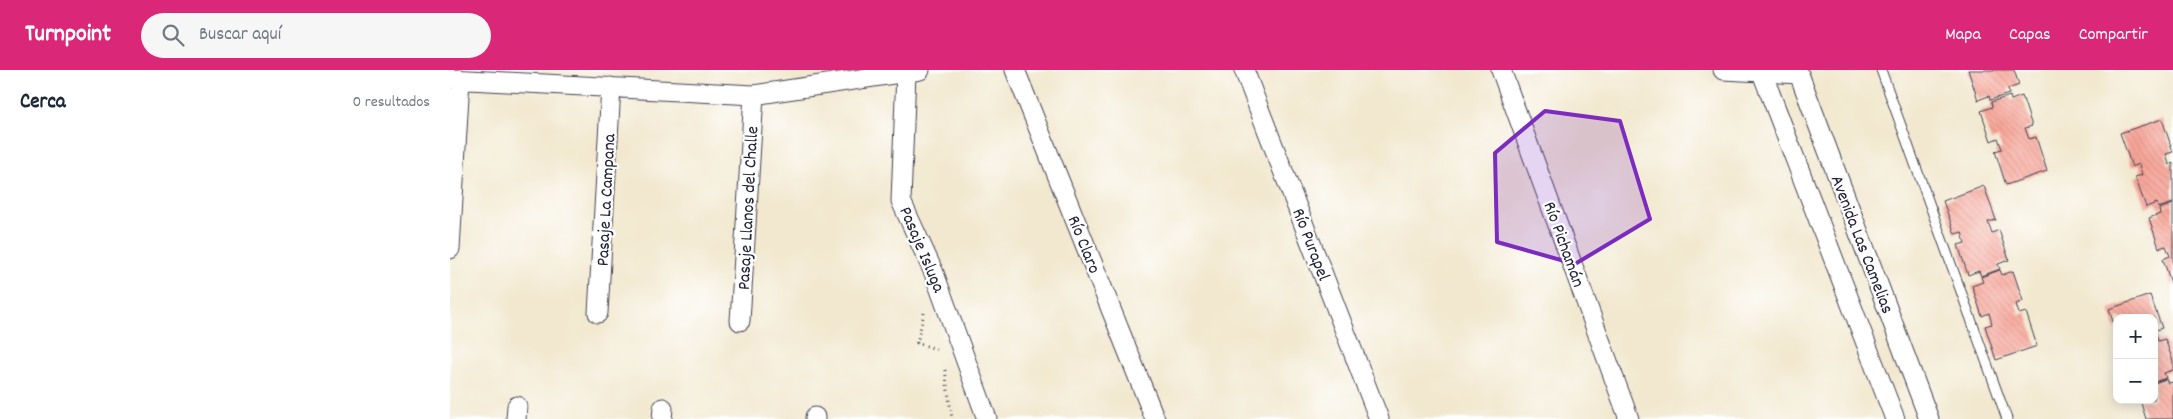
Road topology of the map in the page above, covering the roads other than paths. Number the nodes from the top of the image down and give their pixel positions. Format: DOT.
graph roads {
  1 [pos="1015,70"];
  2 [pos="1244,70"];
  3 [pos="1501,70"];
  4 [pos="1722,70"];
  5 [pos="1881,70"];
  6 [pos="913,71"];
  7 [pos="1762,71"];
  8 [pos="1797,72"];
  9 [pos="455,79"];
  10 [pos="611,87"];
  11 [pos="754,95"];
  12 [pos="450,249"];
  13 [pos="598,313"];
  14 [pos="740,321"];
  15 [pos="986,419"];
  16 [pos="1155,419"];
  17 [pos="1379,419"];
  18 [pos="1629,419"];
  19 [pos="1895,419"];
  20 [pos="1929,419"];
  21 [pos="2007,419"];
  1 -- 16 [label="street, Río Claro"];
  2 -- 17 [label="street, Río Purapel"];
  3 -- 18 [label="street, Río Pichamán"];
  4 -- 7 [label="street"];
  5 -- 21 [label="lane"];
  6 -- 11 [label="street"];
  6 -- 15 [label="street, Pasaje Isluga"];
  7 -- 8 [label="street"];
  7 -- 19 [label="street, Avenida Las Camelias"];
  8 -- 20 [label="street, Avenida Las Camelias"];
  9 -- 10 [label="street"];
  9 -- 12 [label="street"];
  10 -- 11 [label="street"];
  10 -- 13 [label="street, Pasaje La Campana"];
  11 -- 14 [label="street, Pasaje Llanos del Challe"];
}
